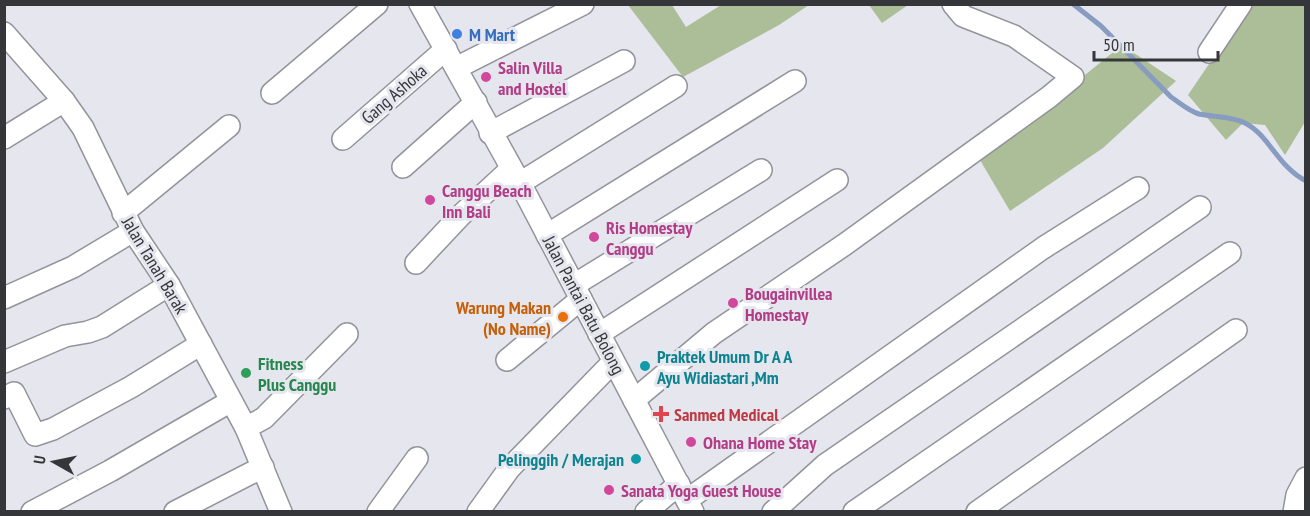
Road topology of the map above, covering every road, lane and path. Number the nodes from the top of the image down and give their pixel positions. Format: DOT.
graph roads {
  1 [pos="377,4"];
  2 [pos="583,4"];
  3 [pos="953,4"];
  4 [pos="1241,4"];
  5 [pos="427,7"];
  6 [pos="4,33"];
  7 [pos="446,49"];
  8 [pos="1209,52"];
  9 [pos="624,61"];
  10 [pos="456,68"];
  11 [pos="795,81"];
  12 [pos="676,86"];
  13 [pos="272,93"];
  14 [pos="64,101"];
  15 [pos="476,102"];
  16 [pos="229,126"];
  17 [pos="490,133"];
  18 [pos="4,138"];
  19 [pos="343,139"];
  20 [pos="403,167"];
  21 [pos="760,170"];
  22 [pos="515,176"];
  23 [pos="837,180"];
  24 [pos="1138,188"];
  25 [pos="1200,207"];
  26 [pos="128,222"];
  27 [pos="547,235"];
  28 [pos="1230,253"];
  29 [pos="416,263"];
  30 [pos="169,285"];
  31 [pos="577,292"];
  32 [pos="4,298"];
  33 [pos="1236,330"];
  34 [pos="347,334"];
  35 [pos="599,334"];
  36 [pos="201,344"];
  37 [pos="507,360"];
  38 [pos="613,362"];
  39 [pos="4,363"];
  40 [pos="4,398"];
  41 [pos="634,400"];
  42 [pos="231,401"];
  43 [pos="246,428"];
  44 [pos="417,458"];
  45 [pos="263,467"];
  46 [pos="1305,478"];
  47 [pos="686,498"];
  48 [pos="32,512"];
  49 [pos="175,512"];
  50 [pos="281,512"];
  51 [pos="378,512"];
  52 [pos="478,512"];
  53 [pos="646,512"];
  54 [pos="773,512"];
  55 [pos="854,512"];
  56 [pos="977,512"];
  57 [pos="1294,512"];
  1 -- 13 [label="street"];
  2 -- 10 [label="street"];
  3 -- 41 [label="street"];
  4 -- 8 [label="street"];
  5 -- 7 [label="street, Jalan Pantai Batu Bolong"];
  6 -- 14 [label="street, Jalan Tanah Barak"];
  7 -- 10 [label="street, Jalan Pantai Batu Bolong"];
  7 -- 19 [label="street, Gang Ashoka"];
  9 -- 17 [label="street"];
  10 -- 15 [label="street, Jalan Pantai Batu Bolong"];
  11 -- 27 [label="street"];
  12 -- 22 [label="street"];
  14 -- 18 [label="street"];
  14 -- 26 [label="street, Jalan Tanah Barak"];
  15 -- 17 [label="street, Jalan Pantai Batu Bolong"];
  15 -- 20 [label="street"];
  16 -- 26 [label="street"];
  17 -- 22 [label="street, Jalan Pantai Batu Bolong"];
  21 -- 31 [label="street"];
  22 -- 27 [label="street, Jalan Pantai Batu Bolong"];
  22 -- 29 [label="street"];
  23 -- 35 [label="street"];
  24 -- 47 [label="street"];
  25 -- 54 [label="street"];
  26 -- 30 [label="street, Jalan Tanah Barak"];
  26 -- 32 [label="street"];
  27 -- 31 [label="street, Jalan Pantai Batu Bolong"];
  28 -- 55 [label="street"];
  30 -- 36 [label="street, Jalan Tanah Barak"];
  30 -- 39 [label="street"];
  31 -- 35 [label="street, Jalan Pantai Batu Bolong"];
  31 -- 37 [label="street"];
  33 -- 56 [label="street"];
  34 -- 43 [label="street"];
  35 -- 38 [label="street, Jalan Pantai Batu Bolong"];
  36 -- 40 [label="street"];
  36 -- 42 [label="street, Jalan Tanah Barak"];
  38 -- 41 [label="street, Jalan Pantai Batu Bolong"];
  38 -- 52 [label="street"];
  41 -- 47 [label="street, Jalan Pantai Batu Bolong"];
  42 -- 43 [label="street, Jalan Tanah Barak"];
  42 -- 48 [label="street"];
  43 -- 45 [label="street, Jalan Tanah Barak"];
  44 -- 51 [label="street"];
  45 -- 49 [label="street"];
  45 -- 50 [label="street, Jalan Tanah Barak"];
  46 -- 57 [label="street"];
  47 -- 53 [label="street"];
}
